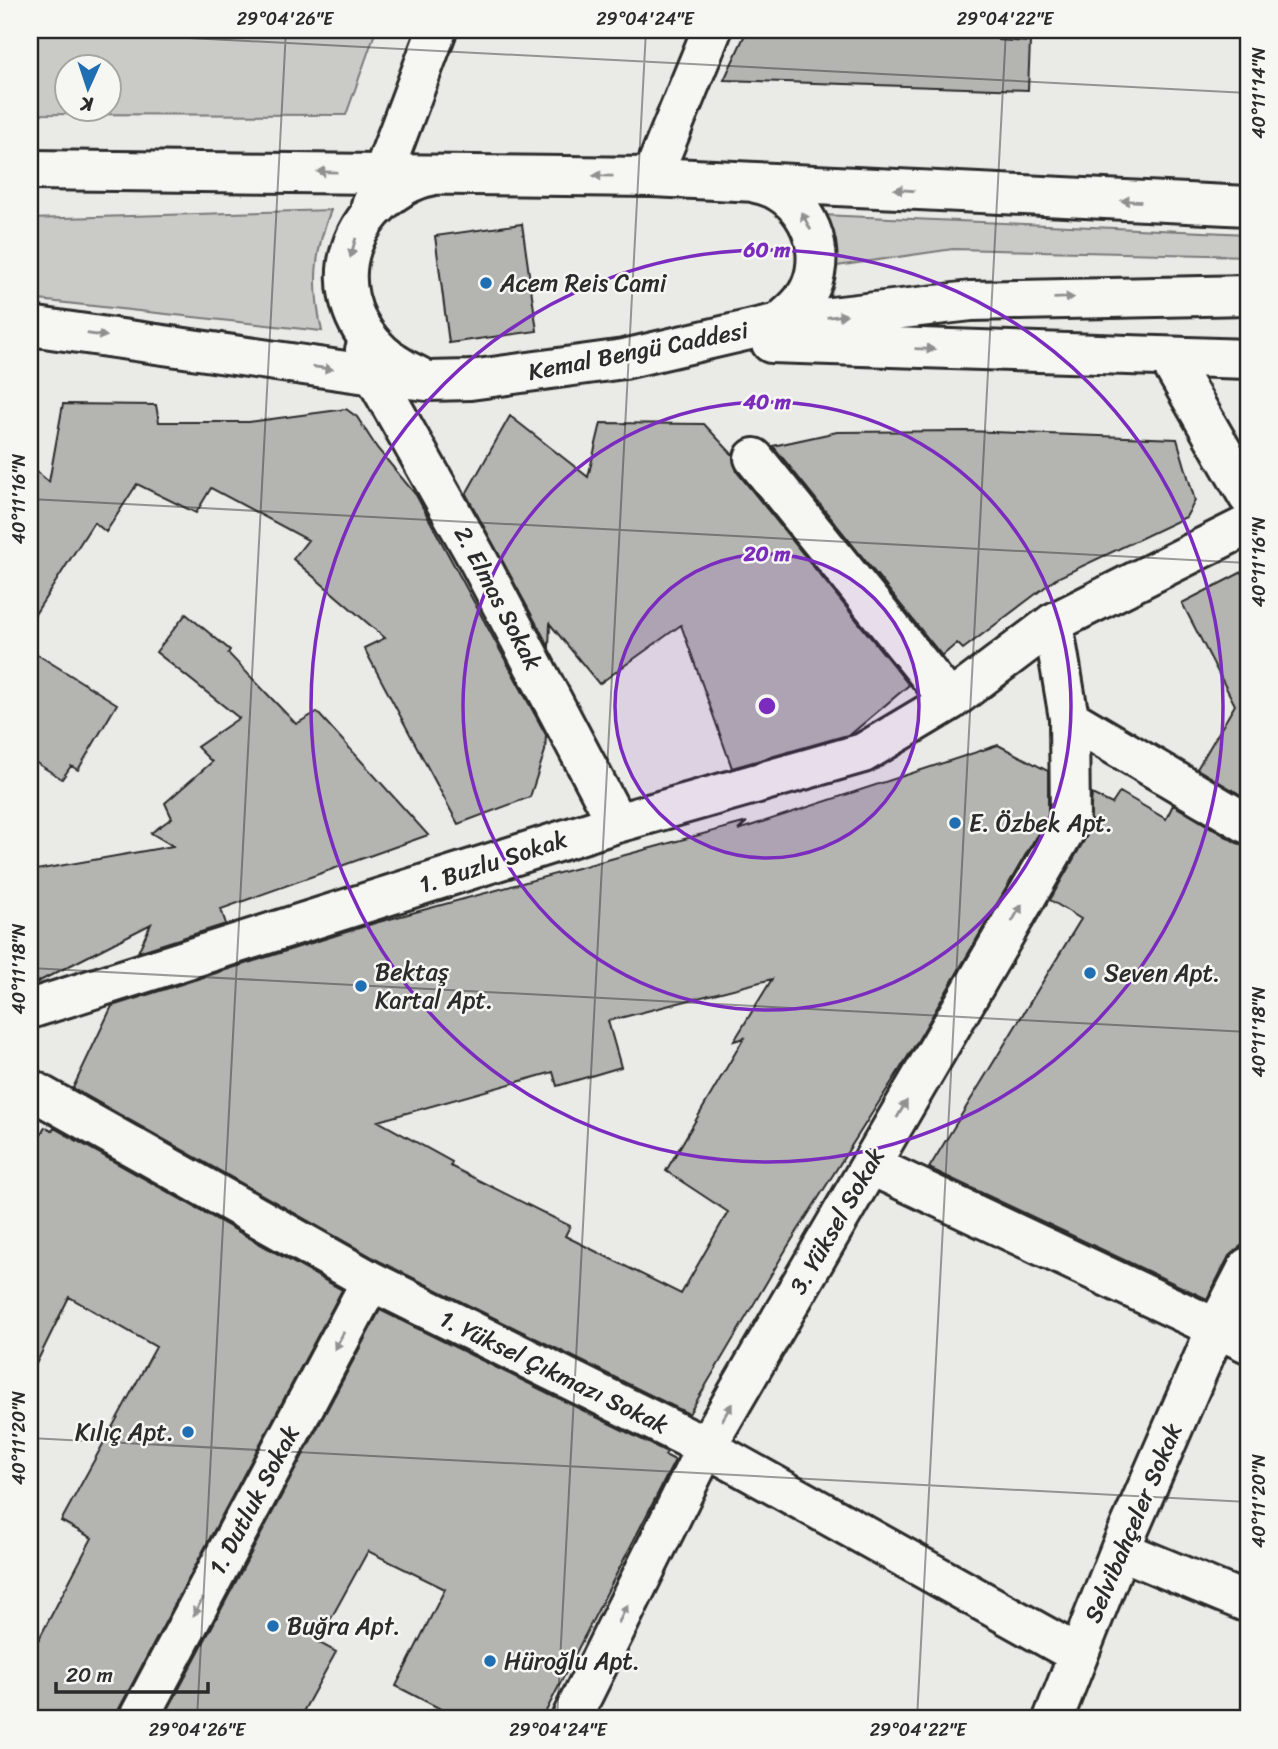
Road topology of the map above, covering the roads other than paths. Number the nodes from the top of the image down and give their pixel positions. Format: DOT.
graph roads {
  1 [pos="437,30"];
  2 [pos="712,30"];
  3 [pos="30,170"];
  4 [pos="384,173"];
  5 [pos="460,173"];
  6 [pos="652,177"];
  7 [pos="742,180"];
  8 [pos="1248,195"];
  9 [pos="1170,203"];
  10 [pos="1248,206"];
  11 [pos="368,214"];
  12 [pos="1248,295"];
  13 [pos="352,314"];
  14 [pos="779,323"];
  15 [pos="30,326"];
  16 [pos="710,340"];
  17 [pos="1168,359"];
  18 [pos="1248,359"];
  19 [pos="374,375"];
  20 [pos="428,381"];
  21 [pos="754,458"];
  22 [pos="1248,496"];
  23 [pos="1248,525"];
  24 [pos="1053,623"];
  25 [pos="950,701"];
  26 [pos="1069,718"];
  27 [pos="617,823"];
  28 [pos="1248,824"];
  29 [pos="30,1009"];
  30 [pos="30,1089"];
  31 [pos="870,1165"];
  32 [pos="1248,1267"];
  33 [pos="371,1281"];
  34 [pos="1232,1336"];
  35 [pos="706,1447"];
  36 [pos="1120,1550"];
  37 [pos="1248,1603"];
  38 [pos="1077,1654"];
  39 [pos="138,1719"];
  40 [pos="571,1719"];
  41 [pos="1053,1719"];
  1 -- 4 [label="street"];
  2 -- 6 [label="street"];
  4 -- 3 [label="street, one-way"];
  4 -- 5 [label="street"];
  4 -- 11 [label="street"];
  6 -- 5 [label="street, one-way"];
  5 -- 11 [label="street"];
  6 -- 7 [label="street"];
  9 -- 7 [label="street, one-way"];
  14 -- 7 [label="street, one-way"];
  8 -- 9 [label="street"];
  9 -- 10 [label="street"];
  11 -- 13 [label="street, one-way"];
  14 -- 12 [label="street, Kemal Bengü Caddesi, one-way"];
  13 -- 19 [label="street, 2. Elmas Sokak"];
  13 -- 20 [label="street"];
  14 -- 16 [label="street, Kemal Bengü Caddesi"];
  15 -- 19 [label="street, Kemal Bengü Caddesi, one-way"];
  16 -- 17 [label="street, one-way"];
  16 -- 20 [label="street, Kemal Bengü Caddesi"];
  17 -- 18 [label="street"];
  17 -- 22 [label="street"];
  19 -- 20 [label="street, Kemal Bengü Caddesi"];
  19 -- 27 [label="street, 2. Elmas Sokak"];
  21 -- 25 [label="street"];
  23 -- 24 [label="street, 1. Buzlu Sokak"];
  24 -- 25 [label="street, 1. Buzlu Sokak"];
  24 -- 26 [label="street, 3. Yüksel Sokak"];
  25 -- 27 [label="street, 1. Buzlu Sokak"];
  26 -- 28 [label="street"];
  31 -- 26 [label="street, 3. Yüksel Sokak, one-way"];
  27 -- 29 [label="street, 1. Buzlu Sokak"];
  30 -- 33 [label="street, 1. Yüksel Çıkmazı Sokak"];
  31 -- 34 [label="street"];
  35 -- 31 [label="street, 3. Yüksel Sokak, one-way"];
  32 -- 34 [label="street, Selvibahçeler Sokak"];
  33 -- 35 [label="street, 1. Yüksel Çıkmazı Sokak"];
  33 -- 39 [label="street, 1. Dutluk Sokak, one-way"];
  34 -- 36 [label="street, Selvibahçeler Sokak"];
  35 -- 38 [label="street, 1. Yüksel Çıkmazı Sokak"];
  40 -- 35 [label="street, 3. Yüksel Sokak, one-way"];
  36 -- 37 [label="street"];
  36 -- 38 [label="street, Selvibahçeler Sokak"];
  38 -- 41 [label="street, Selvibahçeler Sokak"];
}
